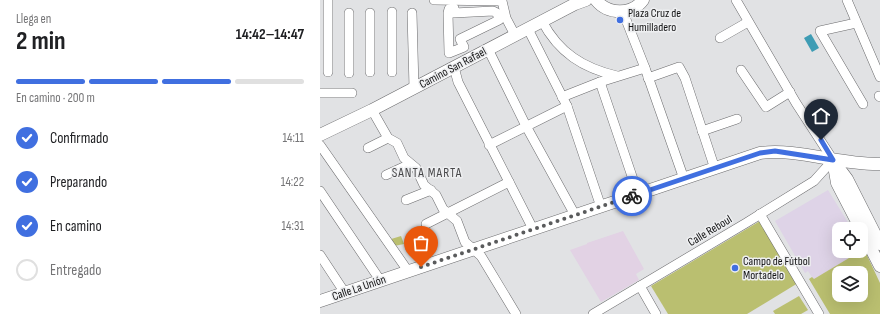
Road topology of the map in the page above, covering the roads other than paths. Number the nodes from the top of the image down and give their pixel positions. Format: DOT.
graph roads {
  1 [pos="328,0"];
  2 [pos="434,0"];
  3 [pos="586,0"];
  4 [pos="596,0"];
  5 [pos="643,0"];
  6 [pos="736,0"];
  7 [pos="847,0"];
  8 [pos="370,12"];
  9 [pos="392,12"];
  10 [pos="623,12"];
  11 [pos="349,13"];
  12 [pos="412,13"];
  13 [pos="542,21"];
  14 [pos="748,22"];
  15 [pos="856,23"];
  16 [pos="528,29"];
  17 [pos="515,35"];
  18 [pos="720,38"];
  19 [pos="488,50"];
  20 [pos="449,52"];
  21 [pos="454,67"];
  22 [pos="645,68"];
  23 [pos="741,70"];
  24 [pos="328,72"];
  25 [pos="370,72"];
  26 [pos="392,72"];
  27 [pos="349,73"];
  28 [pos="617,76"];
  29 [pos="880,77"];
  30 [pos="648,78"];
  31 [pos="600,82"];
  32 [pos="414,88"];
  33 [pos="790,92"];
  34 [pos="320,93"];
  35 [pos="352,93"];
  36 [pos="562,97"];
  37 [pos="863,104"];
  38 [pos="567,106"];
  39 [pos="372,110"];
  40 [pos="737,119"];
  41 [pos="526,126"];
  42 [pos="702,131"];
  43 [pos="320,135"];
  44 [pos="388,138"];
  45 [pos="320,145"];
  46 [pos="489,145"];
  47 [pos="368,148"];
  48 [pos="833,160"];
  49 [pos="410,164"];
  50 [pos="863,164"];
  51 [pos="880,164"];
  52 [pos="715,169"];
  53 [pos="386,175"];
  54 [pos="684,179"];
  55 [pos="847,179"];
  56 [pos="509,182"];
  57 [pos="431,190"];
  58 [pos="320,191"];
  59 [pos="638,194"];
  60 [pos="406,200"];
  61 [pos="601,207"];
  62 [pos="448,214"];
  63 [pos="760,214"];
  64 [pos="575,215"];
  65 [pos="426,224"];
  66 [pos="533,229"];
  67 [pos="880,244"];
  68 [pos="474,249"];
  69 [pos="320,255"];
  70 [pos="880,266"];
  71 [pos="408,271"];
  72 [pos="380,280"];
  73 [pos="640,286"];
  74 [pos="346,293"];
  75 [pos="320,301"];
  76 [pos="516,314"];
  77 [pos="593,314"];
  78 [pos="656,314"];
  79 [pos="819,314"];
  1 -- 24 [label="street"];
  2 -- 17 [label="street"];
  3 -- 13 [label="main road, Camino San Rafael"];
  4 -- 10 [label="main road"];
  5 -- 10 [label="main road"];
  6 -- 14 [label="street"];
  7 -- 15 [label="street"];
  8 -- 25 [label="street"];
  9 -- 26 [label="street"];
  10 -- 22 [label="street"];
  11 -- 27 [label="street"];
  12 -- 32 [label="street"];
  13 -- 16 [label="main road, Camino San Rafael"];
  13 -- 28 [label="street"];
  14 -- 18 [label="street"];
  14 -- 33 [label="street"];
  15 -- 29 [label="street"];
  15 -- 37 [label="street"];
  16 -- 17 [label="main road, Camino San Rafael"];
  16 -- 36 [label="street"];
  17 -- 19 [label="main road, Camino San Rafael"];
  19 -- 21 [label="main road, Camino San Rafael"];
  19 -- 41 [label="street"];
  20 -- 20 [label="street"];
  21 -- 32 [label="main road, Camino San Rafael"];
  21 -- 46 [label="street"];
  22 -- 28 [label="street"];
  22 -- 30 [label="street"];
  23 -- 33 [label="street"];
  28 -- 31 [label="street"];
  30 -- 42 [label="street"];
  30 -- 54 [label="street"];
  31 -- 36 [label="street"];
  31 -- 59 [label="street"];
  32 -- 39 [label="main road, Camino San Rafael"];
  33 -- 48 [label="street"];
  34 -- 35 [label="street"];
  36 -- 38 [label="street"];
  38 -- 41 [label="street"];
  38 -- 61 [label="street"];
  39 -- 43 [label="main road, Camino San Rafael"];
  39 -- 44 [label="street"];
  40 -- 42 [label="street"];
  41 -- 46 [label="street"];
  41 -- 64 [label="street"];
  42 -- 52 [label="street"];
  44 -- 47 [label="street"];
  44 -- 49 [label="street"];
  45 -- 71 [label="street"];
  46 -- 56 [label="street"];
  48 -- 50 [label="main road, Calle La Unión"];
  48 -- 52 [label="main road, Calle La Unión"];
  48 -- 55 [label="main road"];
  48 -- 63 [label="street, Calle Reboul"];
  48 -- 70 [label="main road"];
  49 -- 53 [label="street"];
  49 -- 57 [label="street"];
  50 -- 51 [label="main road, Calle La Unión"];
  50 -- 55 [label="main road"];
  52 -- 54 [label="main road, Calle La Unión"];
  54 -- 59 [label="main road, Calle La Unión"];
  55 -- 67 [label="main road"];
  56 -- 62 [label="street"];
  56 -- 66 [label="street"];
  57 -- 60 [label="street"];
  57 -- 62 [label="street"];
  58 -- 72 [label="street"];
  59 -- 61 [label="main road, Calle La Unión"];
  61 -- 64 [label="main road, Calle La Unión"];
  62 -- 65 [label="street"];
  62 -- 68 [label="street"];
  63 -- 73 [label="street, Calle Reboul"];
  63 -- 79 [label="street"];
  64 -- 66 [label="main road, Calle La Unión"];
  66 -- 68 [label="main road, Calle La Unión"];
  68 -- 71 [label="main road, Calle La Unión"];
  68 -- 76 [label="street"];
  69 -- 74 [label="street"];
  71 -- 72 [label="main road, Calle La Unión"];
  72 -- 74 [label="main road, Calle La Unión"];
  73 -- 77 [label="street, Calle Reboul"];
  73 -- 78 [label="street"];
  74 -- 75 [label="main road, Calle La Unión"];
}
